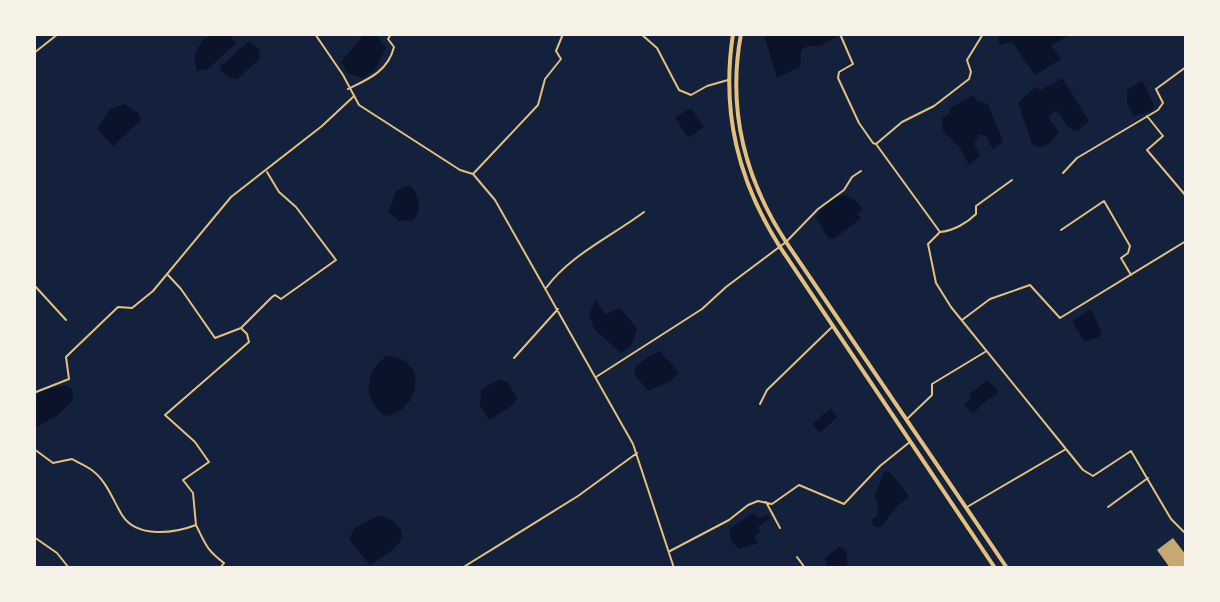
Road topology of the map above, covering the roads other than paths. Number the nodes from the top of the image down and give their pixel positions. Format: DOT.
graph roads {
  1 [pos="58,34"];
  2 [pos="315,34"];
  3 [pos="391,34"];
  4 [pos="564,34"];
  5 [pos="641,34"];
  6 [pos="733,34"];
  7 [pos="741,34"];
  8 [pos="840,34"];
  9 [pos="983,34"];
  10 [pos="34,53"];
  11 [pos="1185,67"];
  12 [pos="728,80"];
  13 [pos="348,89"];
  14 [pos="353,97"];
  15 [pos="1148,116"];
  16 [pos="876,144"];
  17 [pos="266,171"];
  18 [pos="861,171"];
  19 [pos="1063,173"];
  20 [pos="473,174"];
  21 [pos="1012,180"];
  22 [pos="1185,196"];
  23 [pos="644,212"];
  24 [pos="1061,230"];
  25 [pos="940,232"];
  26 [pos="1185,241"];
  27 [pos="786,242"];
  28 [pos="780,247"];
  29 [pos="168,275"];
  30 [pos="1131,275"];
  31 [pos="34,285"];
  32 [pos="546,288"];
  33 [pos="558,309"];
  34 [pos="66,320"];
  35 [pos="962,320"];
  36 [pos="833,326"];
  37 [pos="241,328"];
  38 [pos="986,352"];
  39 [pos="514,358"];
  40 [pos="596,377"];
  41 [pos="35,392"];
  42 [pos="760,404"];
  43 [pos="906,419"];
  44 [pos="911,441"];
  45 [pos="34,449"];
  46 [pos="1066,449"];
  47 [pos="637,453"];
  48 [pos="1148,478"];
  49 [pos="766,502"];
  50 [pos="1108,507"];
  51 [pos="966,508"];
  52 [pos="196,525"];
  53 [pos="780,528"];
  54 [pos="1185,534"];
  55 [pos="34,537"];
  56 [pos="670,551"];
  57 [pos="797,557"];
  58 [pos="69,567"];
  59 [pos="220,567"];
  60 [pos="462,567"];
  61 [pos="674,567"];
  62 [pos="805,567"];
  63 [pos="993,567"];
  64 [pos="1007,567"];
  1 -- 10 [label="street"];
  2 -- 13 [label="street"];
  3 -- 13 [label="street"];
  4 -- 20 [label="street"];
  5 -- 12 [label="street"];
  6 -- 12 [label="highway"];
  7 -- 27 [label="highway"];
  8 -- 16 [label="street"];
  9 -- 16 [label="street"];
  11 -- 15 [label="street"];
  12 -- 28 [label="highway"];
  13 -- 14 [label="street"];
  14 -- 17 [label="street"];
  14 -- 20 [label="street"];
  15 -- 19 [label="street"];
  15 -- 22 [label="street"];
  16 -- 25 [label="street"];
  17 -- 29 [label="street"];
  17 -- 37 [label="street"];
  18 -- 27 [label="street"];
  20 -- 32 [label="street"];
  21 -- 25 [label="street"];
  23 -- 32 [label="street"];
  24 -- 30 [label="street"];
  25 -- 35 [label="street"];
  26 -- 30 [label="street"];
  27 -- 28 [label="street"];
  27 -- 43 [label="highway"];
  28 -- 36 [label="highway"];
  28 -- 40 [label="street"];
  29 -- 37 [label="street"];
  29 -- 41 [label="street"];
  30 -- 35 [label="street"];
  31 -- 34 [label="street"];
  32 -- 33 [label="street"];
  33 -- 39 [label="street"];
  33 -- 40 [label="street"];
  35 -- 38 [label="street"];
  36 -- 42 [label="street"];
  36 -- 44 [label="highway"];
  37 -- 52 [label="street"];
  38 -- 43 [label="street"];
  38 -- 46 [label="street"];
  40 -- 47 [label="street"];
  43 -- 51 [label="highway"];
  44 -- 49 [label="street"];
  44 -- 63 [label="highway"];
  45 -- 52 [label="street"];
  46 -- 48 [label="street"];
  46 -- 51 [label="street"];
  47 -- 56 [label="street"];
  47 -- 60 [label="street"];
  48 -- 50 [label="street"];
  48 -- 54 [label="street"];
  49 -- 53 [label="street"];
  49 -- 56 [label="street"];
  51 -- 64 [label="highway"];
  52 -- 59 [label="street"];
  55 -- 58 [label="street"];
  56 -- 61 [label="street"];
  57 -- 62 [label="street"];
}
